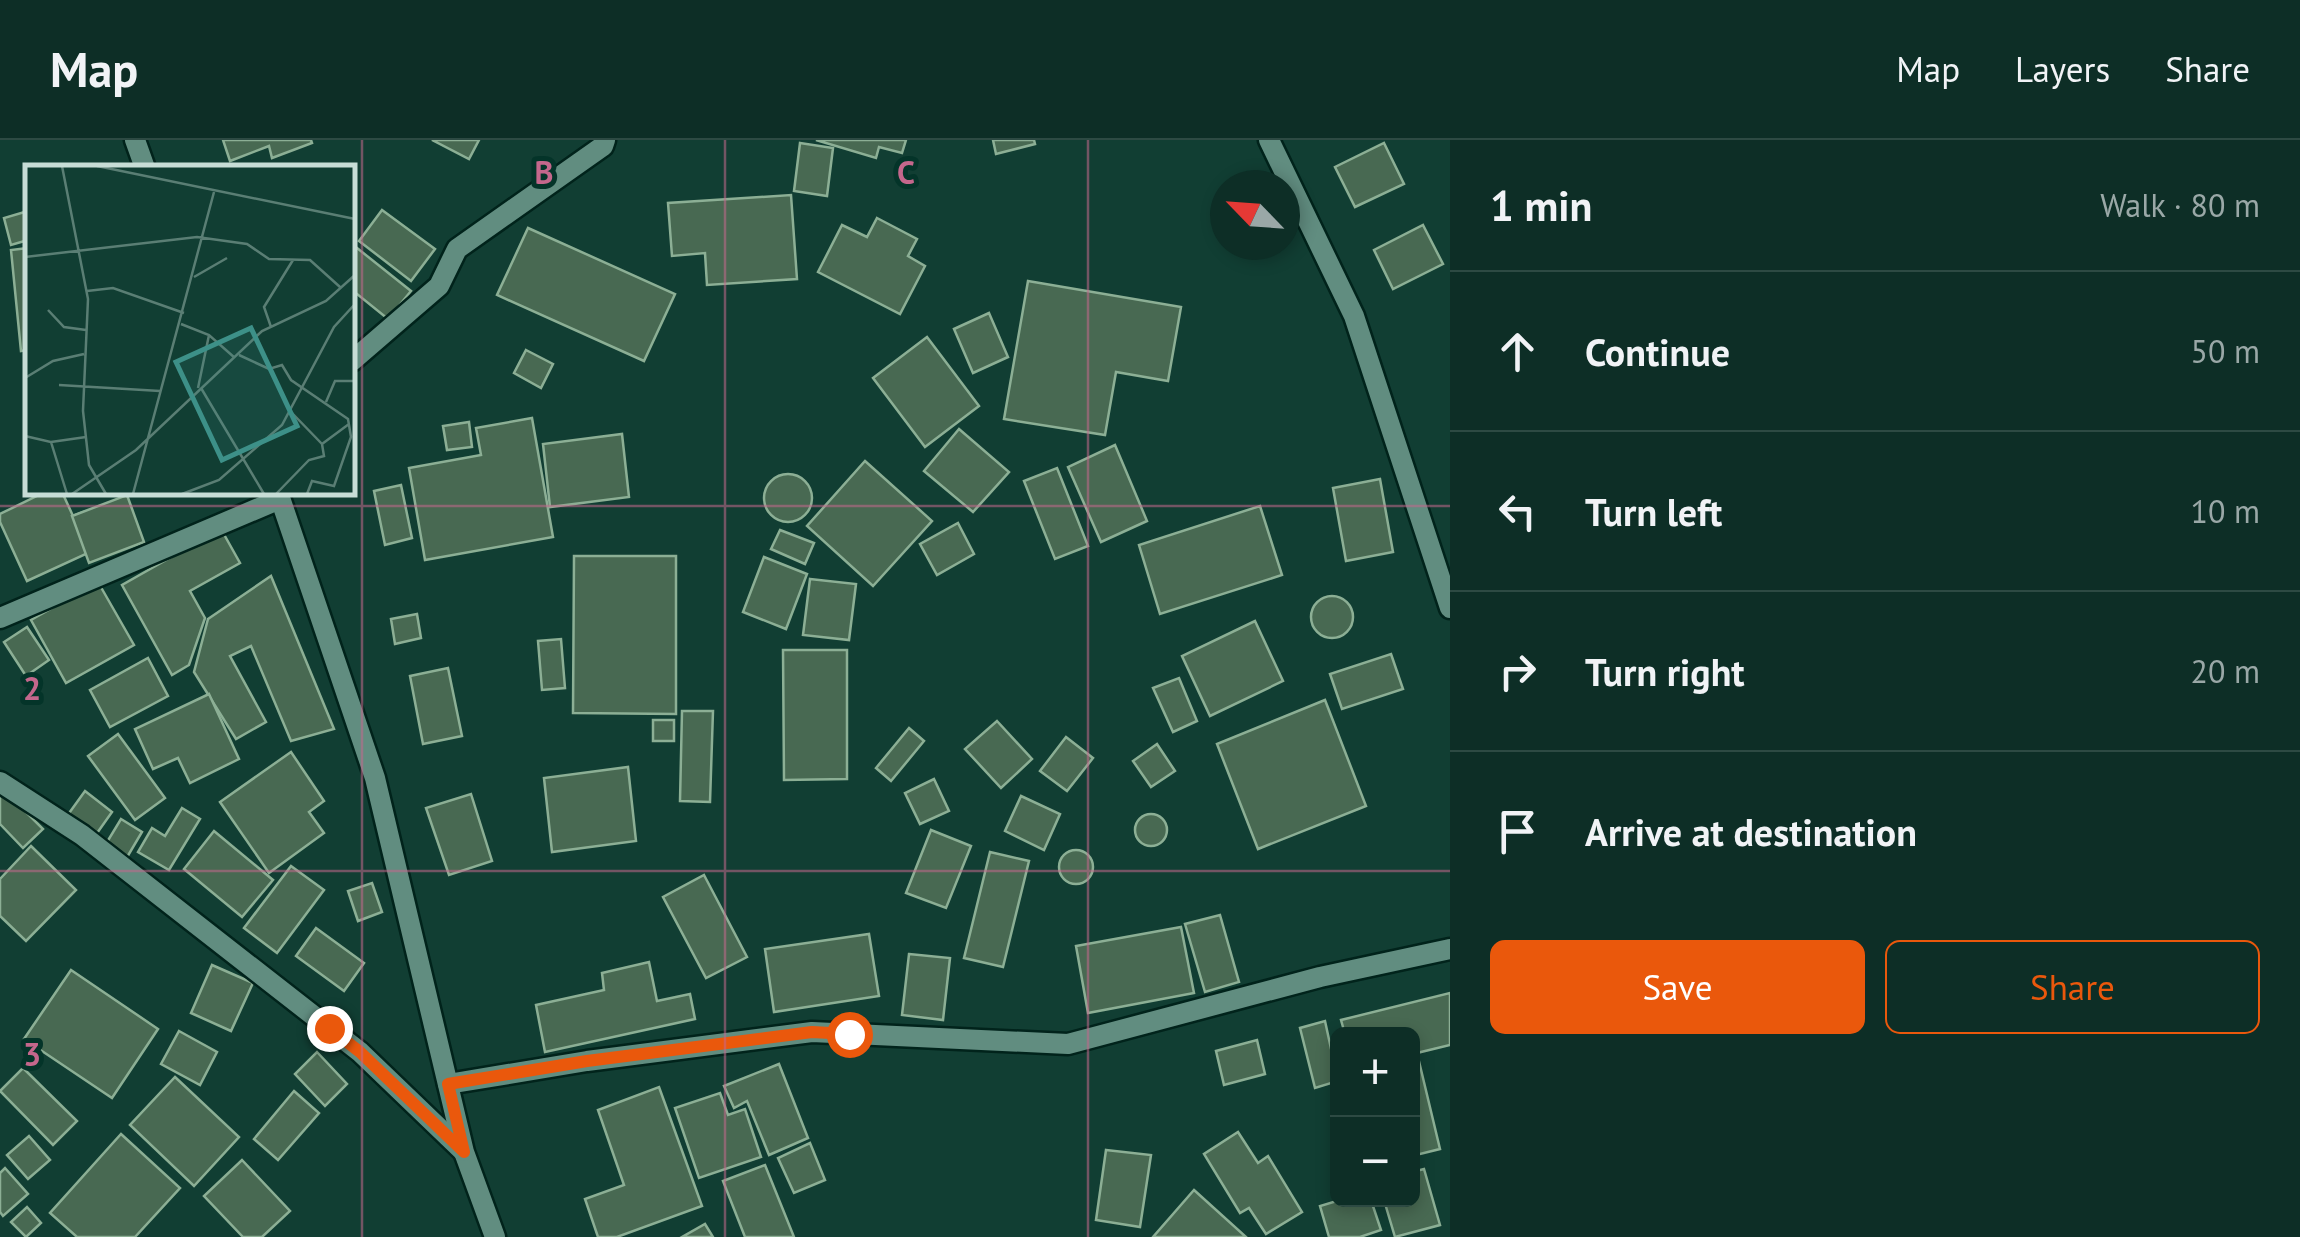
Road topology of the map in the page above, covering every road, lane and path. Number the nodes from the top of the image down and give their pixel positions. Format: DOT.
graph roads {
  1 [pos="135,140"];
  2 [pos="604,140"];
  3 [pos="1269,140"];
  4 [pos="144,165"];
  5 [pos="355,358"];
  6 [pos="279,496"];
  7 [pos="1450,608"];
  8 [pos="0,618"];
  9 [pos="0,782"];
  10 [pos="1450,949"];
  11 [pos="448,1084"];
  12 [pos="464,1152"];
  13 [pos="495,1237"];
  1 -- 4 [label="street"];
  2 -- 5 [label="street"];
  3 -- 7 [label="street"];
  6 -- 8 [label="street"];
  6 -- 11 [label="street"];
  9 -- 12 [label="street"];
  10 -- 11 [label="street"];
  11 -- 12 [label="street"];
  12 -- 13 [label="street"];
}
